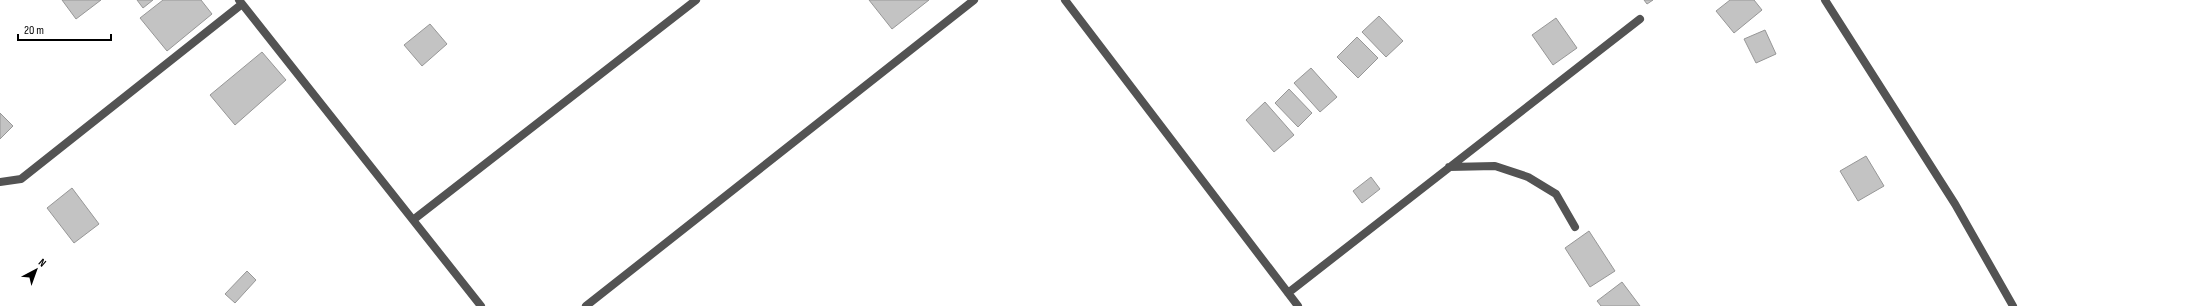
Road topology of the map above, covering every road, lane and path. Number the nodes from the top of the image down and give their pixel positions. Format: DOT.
graph roads {
  1 [pos="696,0"];
  2 [pos="974,0"];
  3 [pos="1066,0"];
  4 [pos="1826,0"];
  5 [pos="240,2"];
  6 [pos="1640,19"];
  7 [pos="1449,167"];
  8 [pos="0,182"];
  9 [pos="413,220"];
  10 [pos="1575,227"];
  11 [pos="1288,292"];
  12 [pos="481,306"];
  13 [pos="586,306"];
  14 [pos="1298,306"];
  15 [pos="2013,306"];
  1 -- 9 [label="street"];
  2 -- 13 [label="street"];
  3 -- 11 [label="street"];
  4 -- 15 [label="street"];
  5 -- 8 [label="street"];
  5 -- 9 [label="street"];
  6 -- 7 [label="street"];
  7 -- 10 [label="street"];
  7 -- 11 [label="street"];
  9 -- 12 [label="street"];
  11 -- 14 [label="street"];
}
